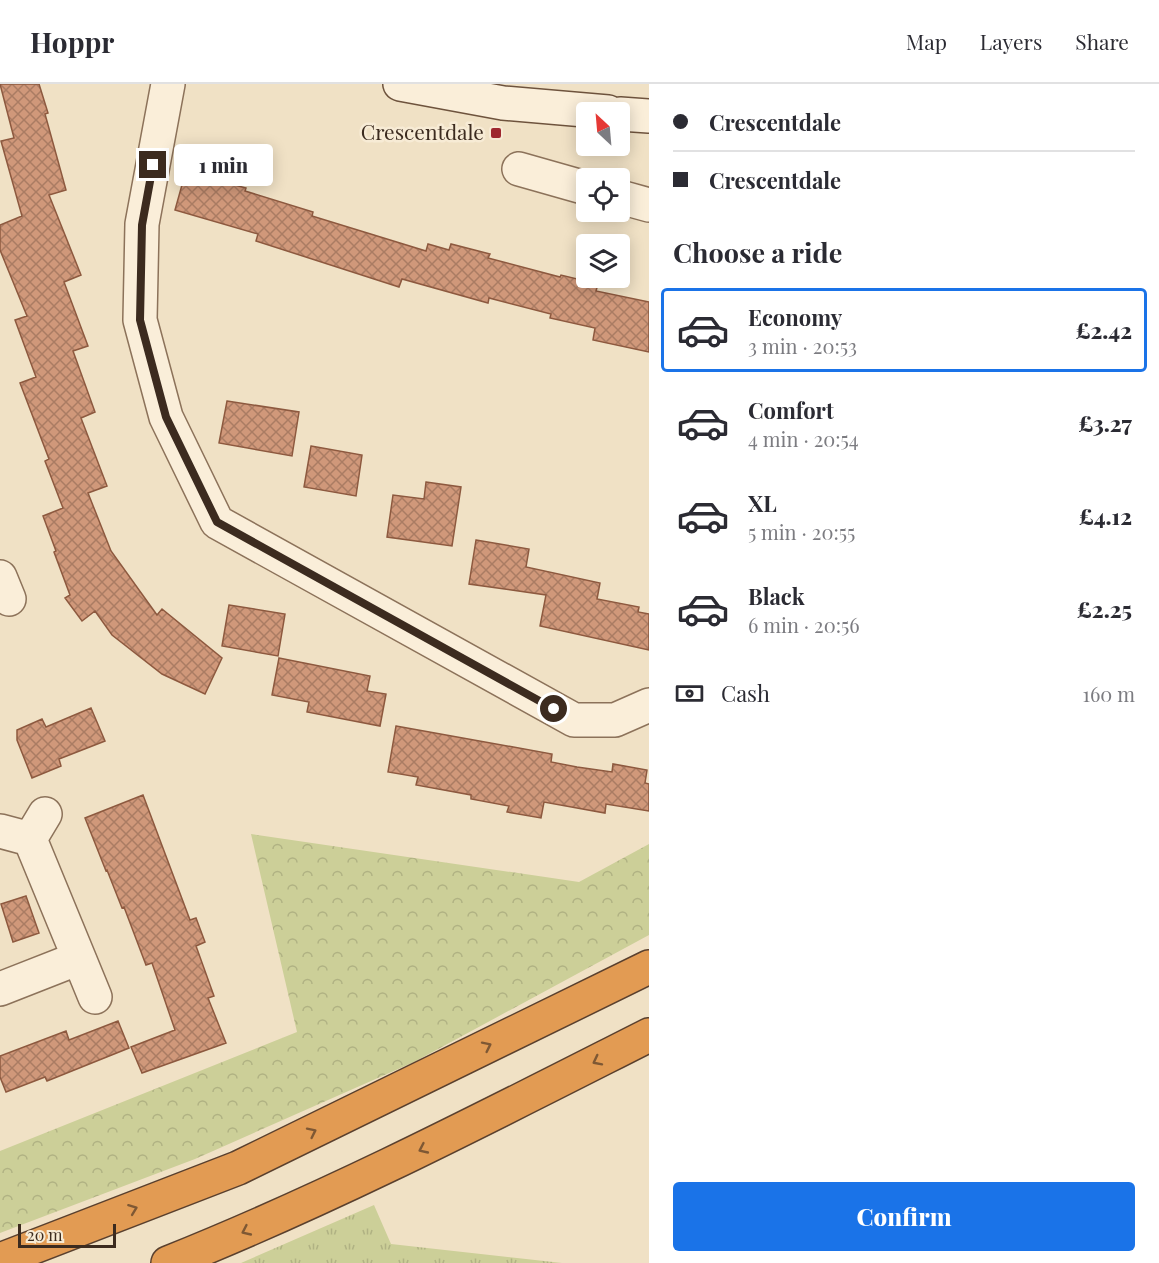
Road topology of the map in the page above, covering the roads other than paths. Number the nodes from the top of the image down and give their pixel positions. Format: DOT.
graph roads {
  1 [pos="168,84"];
  2 [pos="400,84"];
  3 [pos="576,109"];
  4 [pos="630,115"];
  5 [pos="649,116"];
  6 [pos="519,169"];
  7 [pos="576,185"];
  8 [pos="649,705"];
  9 [pos="25,828"];
  10 [pos="79,958"];
  11 [pos="649,967"];
  12 [pos="0,989"];
  13 [pos="95,997"];
  14 [pos="649,1035"];
  15 [pos="0,1260"];
  16 [pos="168,1263"];
  1 -- 8 [label="street"];
  2 -- 3 [label="street"];
  4 -- 5 [label="street"];
  6 -- 7 [label="street"];
  9 -- 10 [label="street"];
  10 -- 12 [label="street"];
  10 -- 13 [label="street"];
  15 -- 11 [label="highway, one-way"];
  14 -- 16 [label="highway, one-way"];
}
